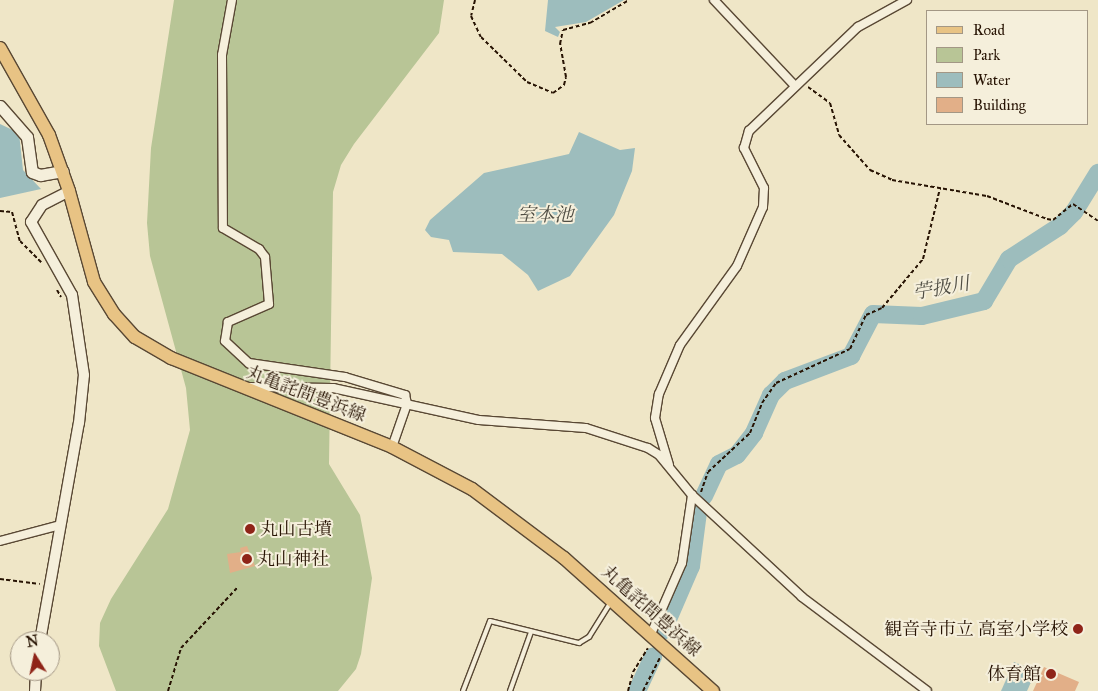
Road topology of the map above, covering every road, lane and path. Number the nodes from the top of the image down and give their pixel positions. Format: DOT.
graph roads {
  1 [pos="232,0"];
  2 [pos="475,0"];
  3 [pos="629,0"];
  4 [pos="714,0"];
  5 [pos="906,0"];
  6 [pos="0,48"];
  7 [pos="797,84"];
  8 [pos="0,106"];
  9 [pos="63,171"];
  10 [pos="940,188"];
  11 [pos="70,191"];
  12 [pos="0,211"];
  13 [pos="1098,221"];
  14 [pos="43,264"];
  15 [pos="56,289"];
  16 [pos="72,295"];
  17 [pos="242,388"];
  18 [pos="407,404"];
  19 [pos="392,447"];
  20 [pos="671,470"];
  21 [pos="695,497"];
  22 [pos="60,524"];
  23 [pos="0,541"];
  24 [pos="0,579"];
  25 [pos="49,587"];
  26 [pos="237,588"];
  27 [pos="612,599"];
  28 [pos="42,631"];
  29 [pos="531,632"];
  30 [pos="650,640"];
  31 [pos="661,656"];
  32 [pos="168,691"];
  33 [pos="463,691"];
  34 [pos="510,691"];
  35 [pos="628,691"];
  36 [pos="643,691"];
  37 [pos="713,691"];
  38 [pos="926,691"];
  1 -- 18 [label="street"];
  2 -- 3 [label="path"];
  4 -- 7 [label="street"];
  5 -- 7 [label="street"];
  6 -- 9 [label="main road, 丸亀詫間豊浜線"];
  7 -- 10 [label="path"];
  7 -- 20 [label="street"];
  8 -- 9 [label="main road"];
  9 -- 11 [label="main road, 丸亀詫間豊浜線"];
  10 -- 13 [label="path"];
  10 -- 21 [label="path"];
  11 -- 16 [label="street"];
  11 -- 17 [label="main road, 丸亀詫間豊浜線"];
  12 -- 14 [label="path"];
  15 -- 16 [label="path"];
  16 -- 22 [label="street"];
  17 -- 18 [label="street"];
  17 -- 19 [label="main road, 丸亀詫間豊浜線"];
  18 -- 19 [label="street"];
  18 -- 20 [label="street"];
  19 -- 27 [label="main road, 丸亀詫間豊浜線"];
  20 -- 21 [label="street"];
  21 -- 30 [label="street"];
  21 -- 38 [label="street"];
  22 -- 23 [label="street"];
  22 -- 25 [label="street"];
  24 -- 25 [label="path"];
  25 -- 28 [label="street"];
  26 -- 32 [label="path"];
  27 -- 29 [label="lane"];
  27 -- 30 [label="main road, 丸亀詫間豊浜線"];
  29 -- 33 [label="lane"];
  29 -- 34 [label="lane"];
  30 -- 35 [label="path"];
  30 -- 37 [label="main road, 丸亀詫間豊浜線"];
  31 -- 36 [label="path"];
}
